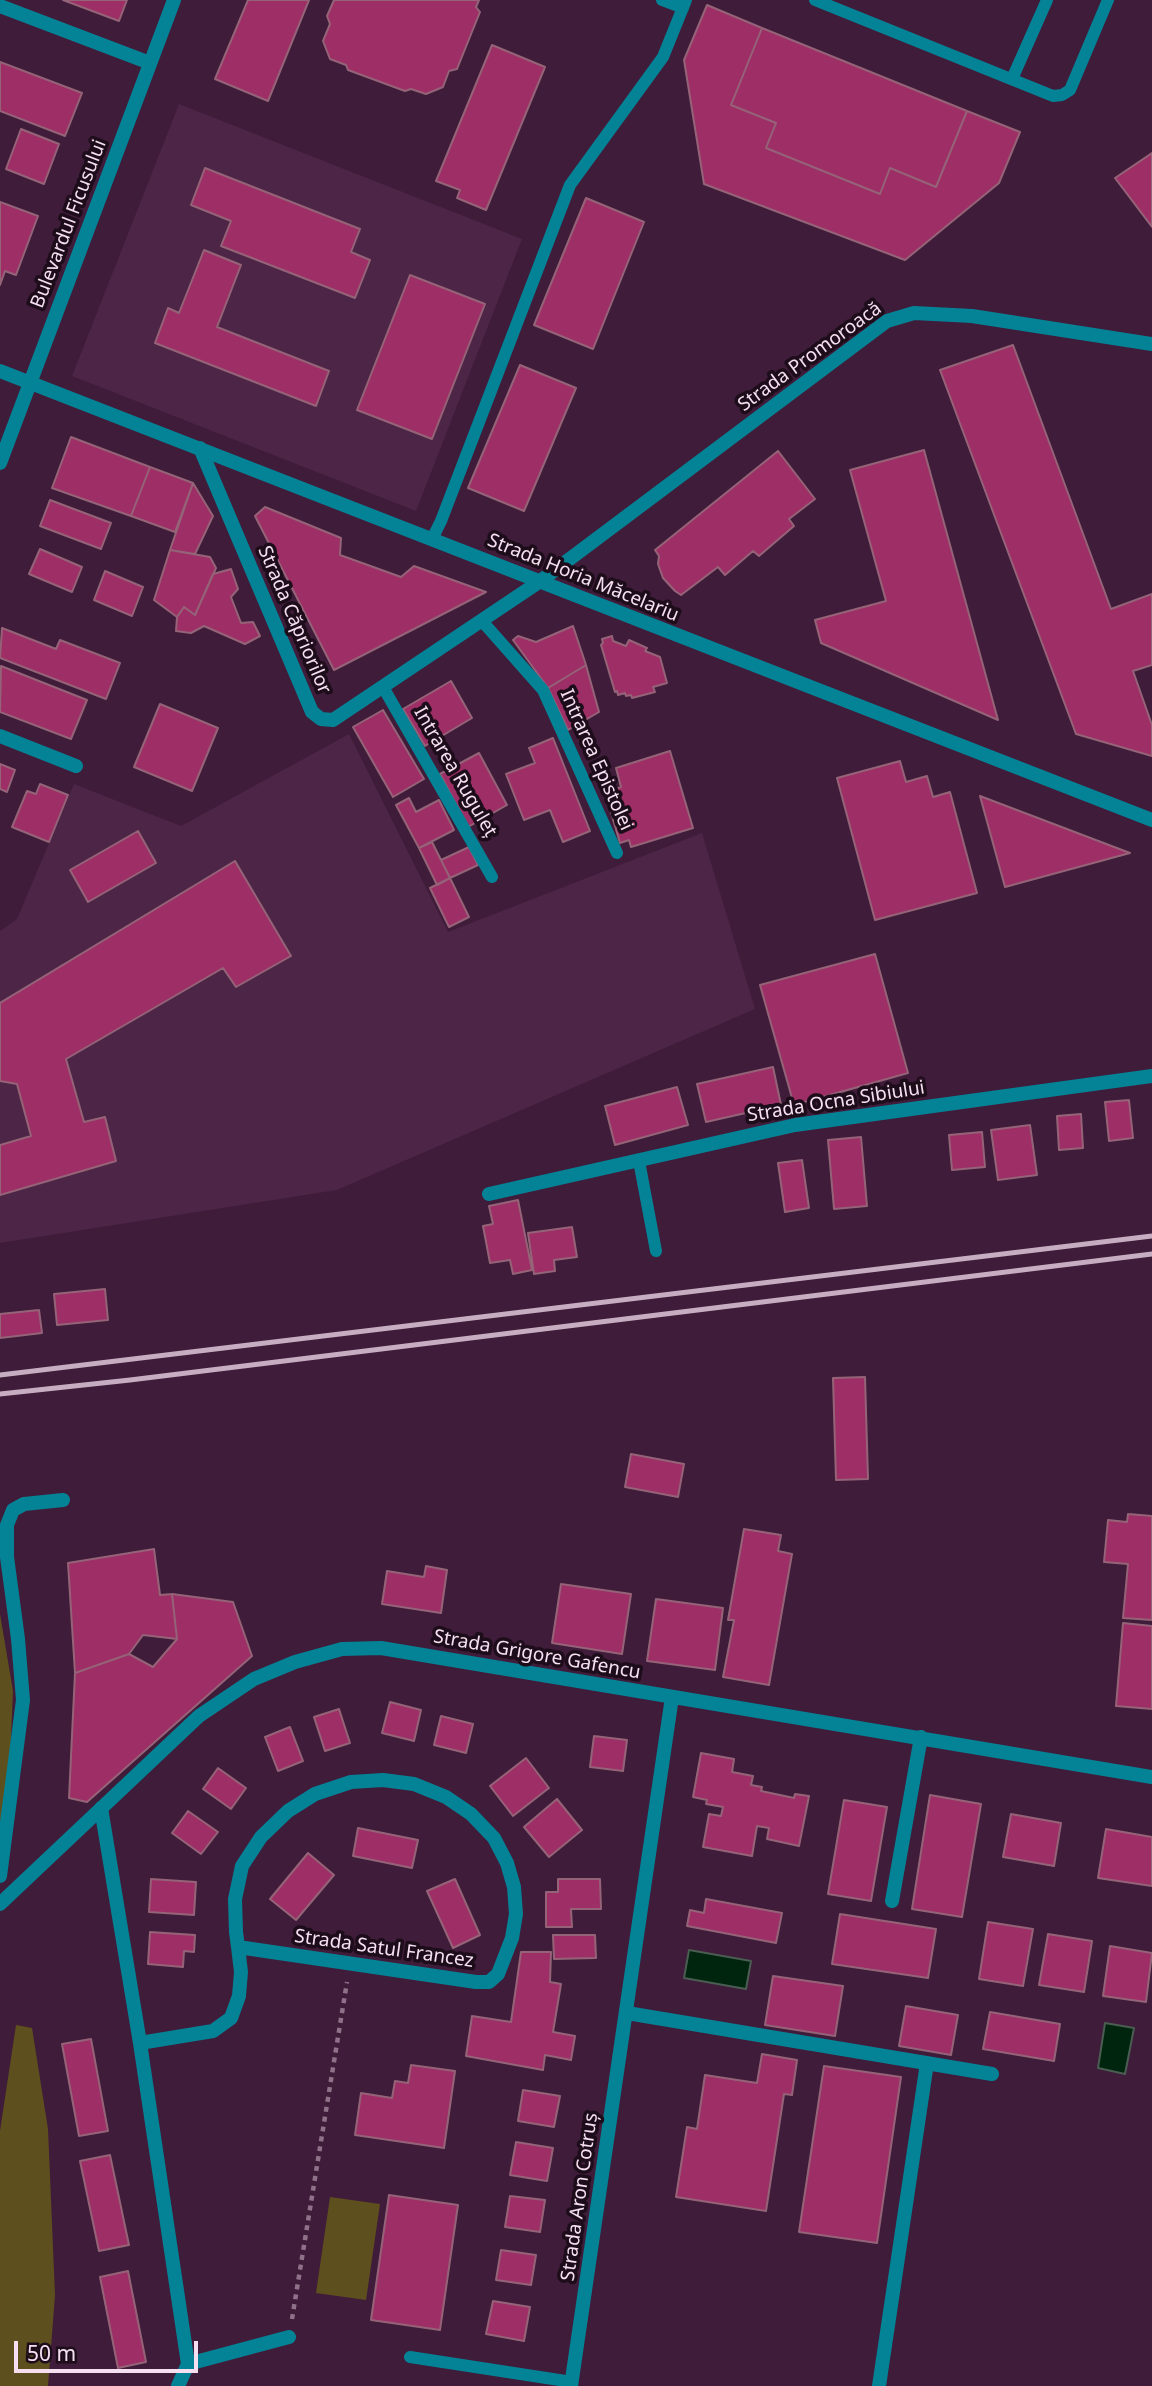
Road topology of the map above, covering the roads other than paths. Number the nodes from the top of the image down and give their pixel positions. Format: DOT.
graph roads {
  1 [pos="174,0"];
  2 [pos="662,0"];
  3 [pos="815,0"];
  4 [pos="1047,0"];
  5 [pos="1108,0"];
  6 [pos="684,4"];
  7 [pos="0,6"];
  8 [pos="150,63"];
  9 [pos="1012,79"];
  10 [pos="1152,344"];
  11 [pos="0,370"];
  12 [pos="30,382"];
  13 [pos="200,448"];
  14 [pos="0,463"];
  15 [pos="432,539"];
  16 [pos="539,582"];
  17 [pos="482,621"];
  18 [pos="383,687"];
  19 [pos="0,736"];
  20 [pos="76,766"];
  21 [pos="1152,820"];
  22 [pos="617,853"];
  23 [pos="492,877"];
  24 [pos="1152,1076"];
  25 [pos="639,1161"];
  26 [pos="489,1194"];
  27 [pos="656,1251"];
  28 [pos="63,1500"];
  29 [pos="672,1697"];
  30 [pos="921,1737"];
  31 [pos="1152,1777"];
  32 [pos="101,1808"];
  33 [pos="0,1876"];
  34 [pos="892,1901"];
  35 [pos="0,1904"];
  36 [pos="237,1947"];
  37 [pos="626,2013"];
  38 [pos="140,2043"];
  39 [pos="927,2063"];
  40 [pos="992,2074"];
  41 [pos="289,2337"];
  42 [pos="410,2357"];
  43 [pos="188,2364"];
  44 [pos="571,2384"];
  45 [pos="178,2386"];
  46 [pos="879,2386"];
  1 -- 8 [label="street, Bulevardul Ficusului"];
  2 -- 6 [label="lane"];
  3 -- 9 [label="lane"];
  4 -- 9 [label="lane"];
  5 -- 9 [label="lane"];
  6 -- 15 [label="lane"];
  7 -- 8 [label="street"];
  8 -- 12 [label="street, Bulevardul Ficusului"];
  10 -- 16 [label="street, Strada Promoroacă"];
  11 -- 12 [label="street, Strada Horia Măcelariu"];
  12 -- 13 [label="street, Strada Horia Măcelariu"];
  12 -- 14 [label="street, Bulevardul Ficusului"];
  13 -- 15 [label="street, Strada Horia Măcelariu"];
  13 -- 18 [label="street, Strada Căpriorilor"];
  15 -- 16 [label="street, Strada Horia Măcelariu"];
  16 -- 17 [label="street, Strada Căpriorilor"];
  16 -- 21 [label="street, Strada Horia Măcelariu"];
  17 -- 18 [label="street, Strada Căpriorilor"];
  17 -- 22 [label="lane, Intrarea Epistolei"];
  18 -- 23 [label="lane, Intrarea Ruguleț"];
  19 -- 20 [label="street"];
  24 -- 25 [label="street, Strada Ocna Sibiului"];
  25 -- 26 [label="street, Strada Ocna Sibiului"];
  25 -- 27 [label="lane"];
  28 -- 33 [label="street"];
  29 -- 30 [label="street, Strada Grigore Gafencu"];
  29 -- 32 [label="street, Strada Grigore Gafencu"];
  29 -- 37 [label="street, Strada Aron Cotruș"];
  30 -- 31 [label="street, Strada Grigore Gafencu"];
  30 -- 34 [label="street"];
  32 -- 35 [label="street, Strada Grigore Gafencu"];
  32 -- 38 [label="street"];
  36 -- 36 [label="street, Strada Satul Francez"];
  36 -- 38 [label="street, Strada Satul Francez"];
  37 -- 39 [label="street"];
  37 -- 44 [label="street, Strada Aron Cotruș"];
  38 -- 43 [label="street"];
  39 -- 40 [label="street"];
  39 -- 46 [label="street"];
  41 -- 43 [label="street"];
  42 -- 44 [label="lane"];
  43 -- 45 [label="street"];
}
